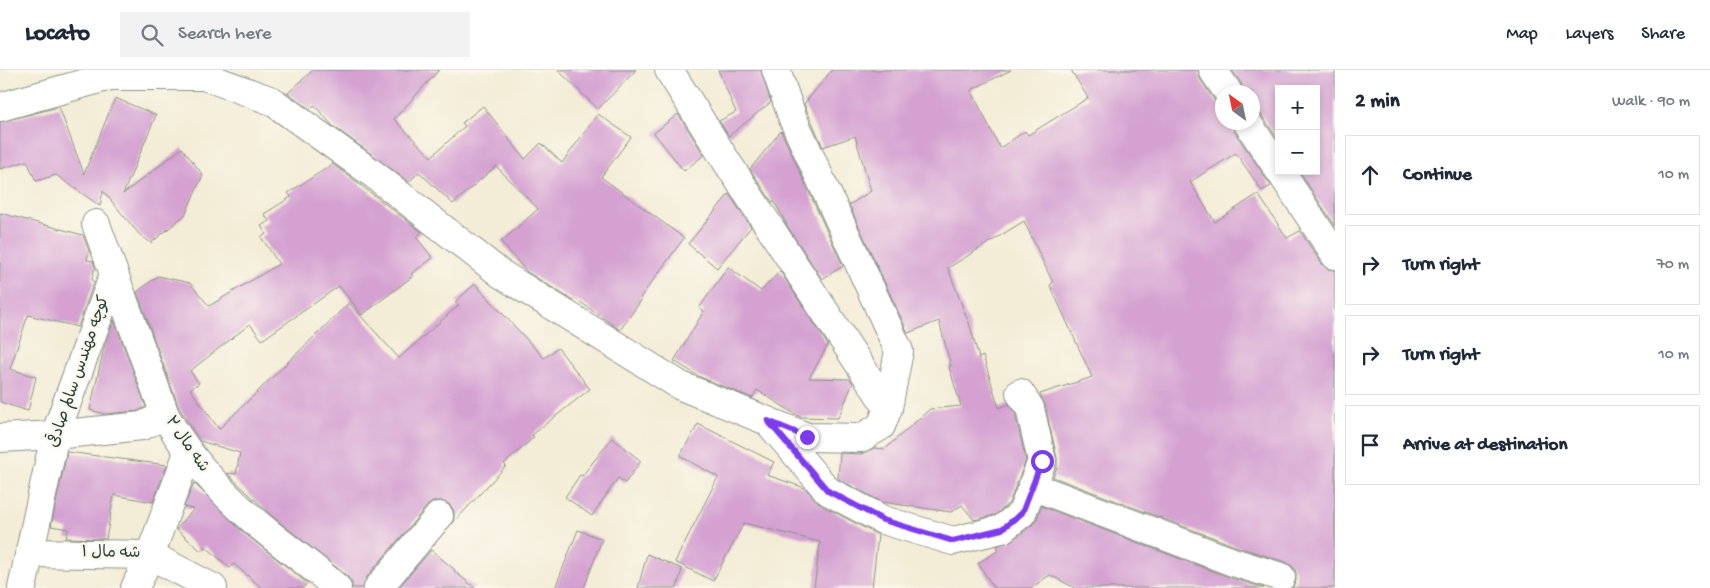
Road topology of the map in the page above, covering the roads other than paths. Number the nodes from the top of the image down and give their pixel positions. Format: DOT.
graph roads {
  1 [pos="668,70"];
  2 [pos="776,70"];
  3 [pos="1213,70"];
  4 [pos="1223,85"];
  5 [pos="0,107"];
  6 [pos="1253,130"];
  7 [pos="1275,165"];
  8 [pos="1282,175"];
  9 [pos="96,224"];
  10 [pos="1335,255"];
  11 [pos="114,274"];
  12 [pos="1020,393"];
  13 [pos="888,408"];
  14 [pos="164,415"];
  15 [pos="768,421"];
  16 [pos="55,435"];
  17 [pos="0,438"];
  18 [pos="188,453"];
  19 [pos="1032,486"];
  20 [pos="439,516"];
  21 [pos="30,553"];
  22 [pos="150,555"];
  23 [pos="1281,577"];
  24 [pos="22,588"];
  25 [pos="134,588"];
  26 [pos="213,588"];
  27 [pos="337,588"];
  28 [pos="378,588"];
  1 -- 13 [label="street"];
  2 -- 13 [label="street"];
  3 -- 4 [label="street"];
  5 -- 15 [label="street"];
  6 -- 7 [label="street"];
  8 -- 10 [label="street"];
  9 -- 11 [label="street, شه مال ۲"];
  11 -- 14 [label="street, شه مال ۲"];
  11 -- 16 [label="street, کوچه مهندس سالم صادقی"];
  12 -- 19 [label="street"];
  13 -- 15 [label="street"];
  14 -- 16 [label="street"];
  14 -- 18 [label="street, شه مال ۲"];
  15 -- 19 [label="street"];
  16 -- 17 [label="street"];
  16 -- 21 [label="street, کوچه مهندس سالم صادقی"];
  18 -- 22 [label="street"];
  18 -- 27 [label="street, شه مال ۲"];
  19 -- 23 [label="street"];
  20 -- 28 [label="street"];
  21 -- 22 [label="street, شه مال ۱"];
  21 -- 24 [label="street, کوچه مهندس سالم صادقی"];
  22 -- 25 [label="street"];
  22 -- 26 [label="street, شه مال ۱"];
}
